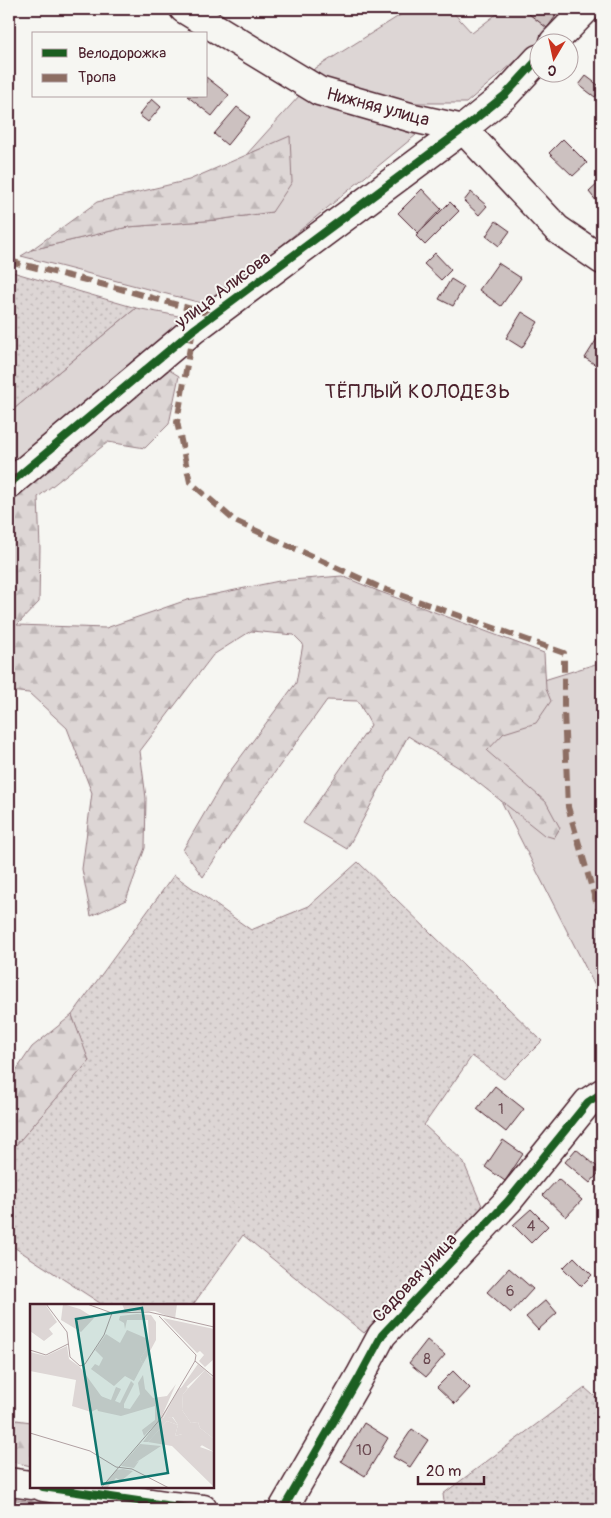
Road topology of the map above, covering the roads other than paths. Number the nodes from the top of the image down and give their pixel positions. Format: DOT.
graph roads {
  1 [pos="184,9"];
  2 [pos="586,9"];
  3 [pos="564,32"];
  4 [pos="528,70"];
  5 [pos="463,129"];
  6 [pos="602,260"];
  7 [pos="9,484"];
  8 [pos="602,1093"];
  9 [pos="9,1482"];
  10 [pos="30,1485"];
  11 [pos="49,1488"];
  12 [pos="173,1508"];
  13 [pos="203,1509"];
  14 [pos="283,1509"];
  1 -- 5 [label="street, Нижняя улица"];
  2 -- 3 [label="street"];
  4 -- 5 [label="street, улица Алисова"];
  5 -- 6 [label="street"];
  5 -- 7 [label="street, улица Алисова"];
  8 -- 14 [label="street, Садовая улица"];
  9 -- 10 [label="street"];
  11 -- 12 [label="street"];
  12 -- 13 [label="street"];
}
